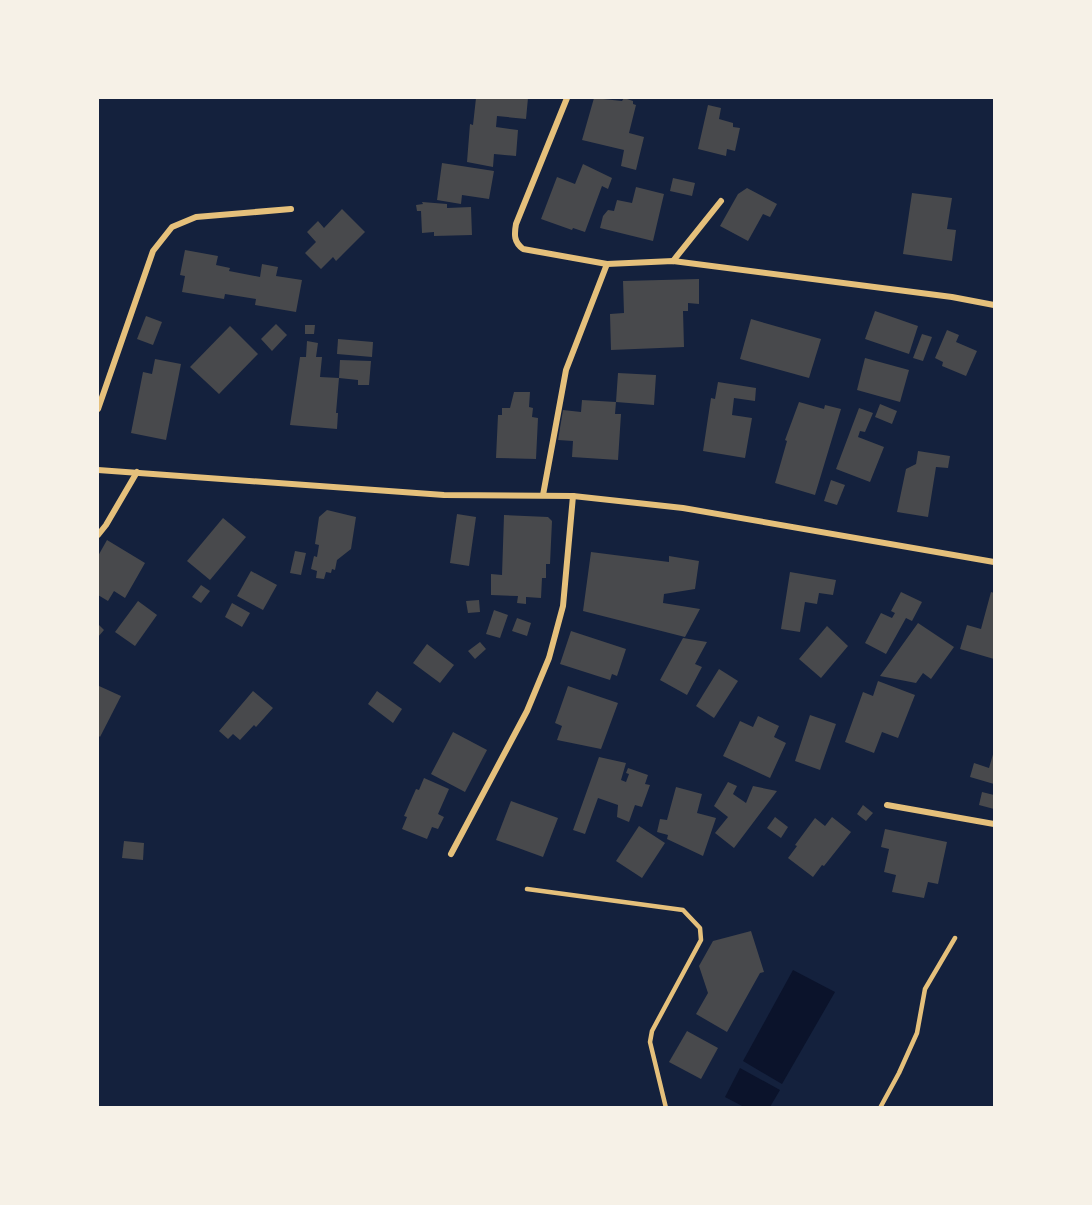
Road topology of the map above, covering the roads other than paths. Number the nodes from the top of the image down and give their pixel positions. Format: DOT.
graph roads {
  1 [pos="567,98"];
  2 [pos="721,201"];
  3 [pos="291,209"];
  4 [pos="673,261"];
  5 [pos="608,264"];
  6 [pos="994,305"];
  7 [pos="98,409"];
  8 [pos="98,470"];
  9 [pos="137,472"];
  10 [pos="543,495"];
  11 [pos="573,496"];
  12 [pos="98,535"];
  13 [pos="994,562"];
  14 [pos="887,805"];
  15 [pos="994,824"];
  16 [pos="451,854"];
  17 [pos="527,889"];
  18 [pos="955,938"];
  19 [pos="666,1107"];
  20 [pos="880,1107"];
  1 -- 5 [label="street"];
  2 -- 4 [label="street"];
  3 -- 7 [label="street"];
  4 -- 5 [label="street"];
  4 -- 6 [label="street"];
  5 -- 10 [label="street"];
  8 -- 9 [label="street"];
  9 -- 10 [label="street"];
  9 -- 12 [label="street"];
  10 -- 11 [label="street"];
  11 -- 13 [label="street"];
  11 -- 16 [label="street"];
  14 -- 15 [label="street"];
  17 -- 19 [label="lane"];
  18 -- 20 [label="lane"];
}
